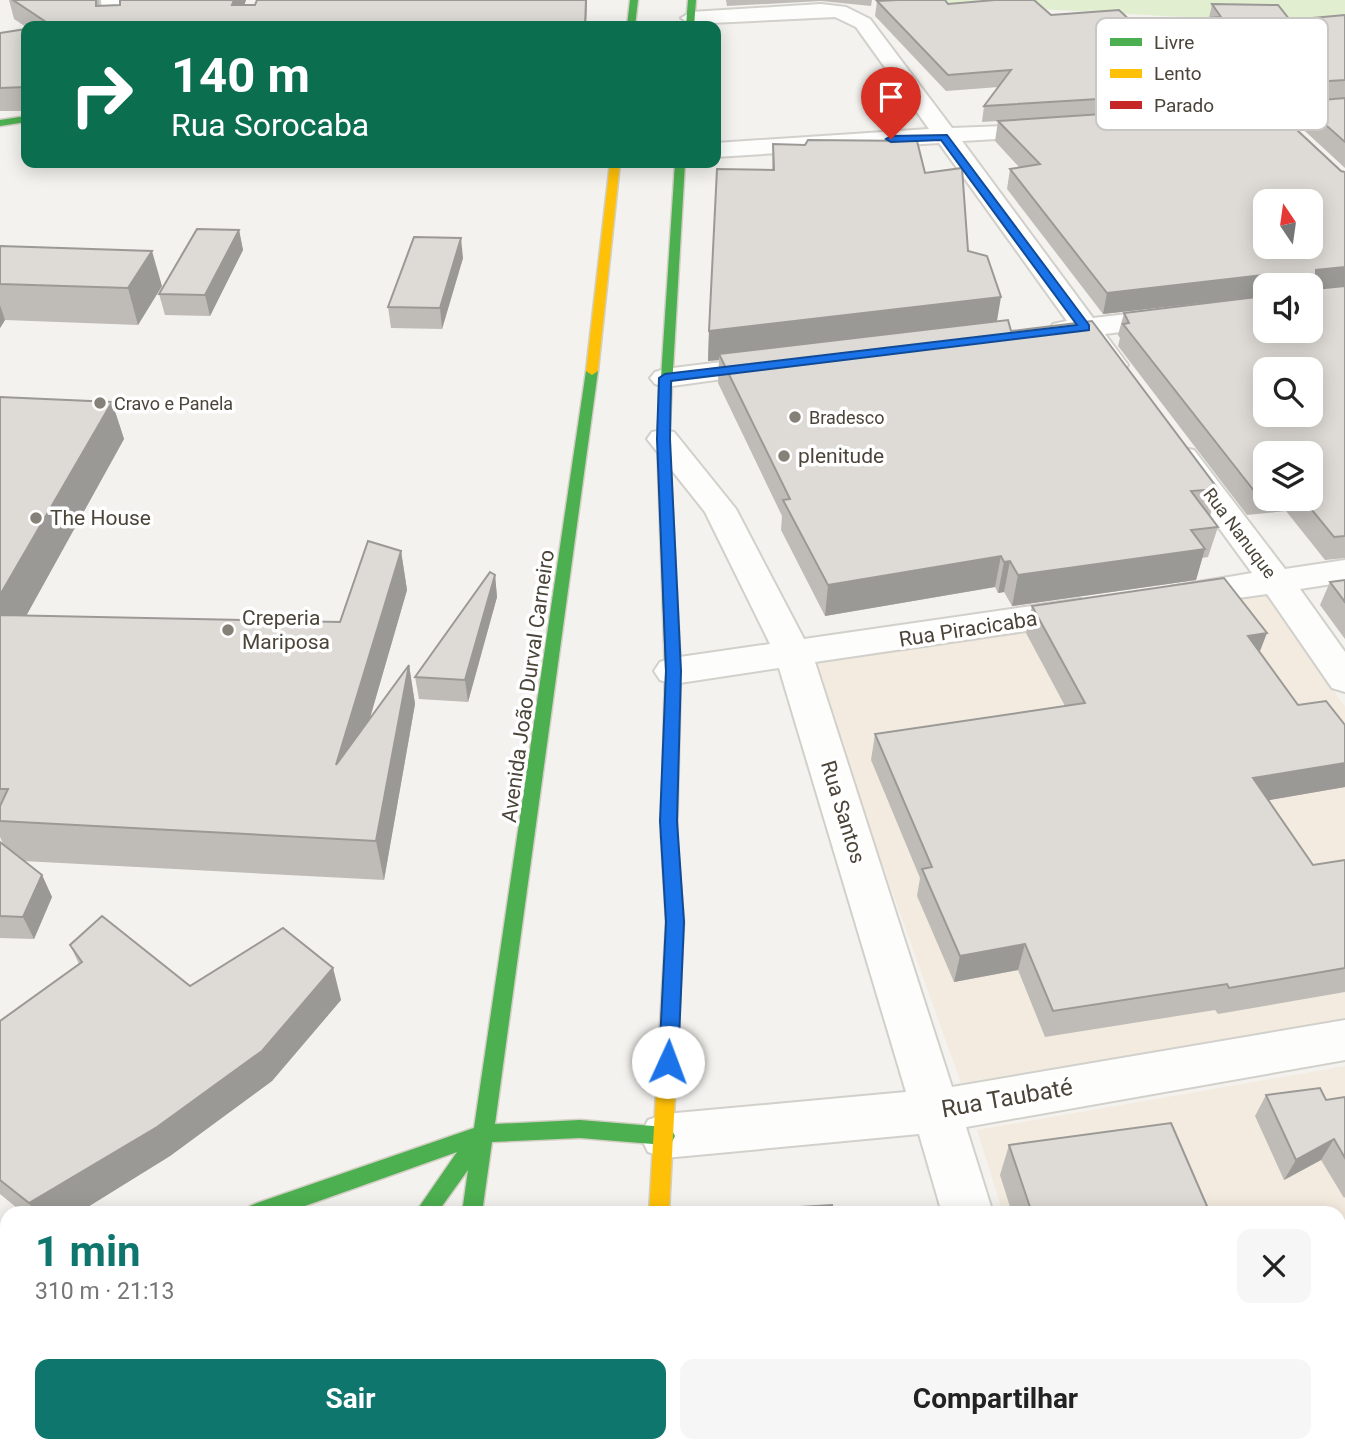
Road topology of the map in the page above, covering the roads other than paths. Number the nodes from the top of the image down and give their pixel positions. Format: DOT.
graph roads {
  1 [pos="111,0"];
  2 [pos="634,0"];
  3 [pos="691,15"];
  4 [pos="113,21"];
  5 [pos="632,21"];
  6 [pos="21,120"];
  7 [pos="0,123"];
  8 [pos="1066,128"];
  9 [pos="944,137"];
  10 [pos="721,150"];
  11 [pos="614,168"];
  12 [pos="680,168"];
  13 [pos="1253,307"];
  14 [pos="1085,327"];
  15 [pos="1032,334"];
  16 [pos="802,361"];
  17 [pos="665,378"];
  18 [pos="1127,382"];
  19 [pos="1168,437"];
  20 [pos="663,439"];
  21 [pos="1345,572"];
  22 [pos="1276,580"];
  23 [pos="1152,600"];
  24 [pos="1111,606"];
  25 [pos="794,656"];
  26 [pos="673,671"];
  27 [pos="1345,679"];
  28 [pos="1345,1040"];
  29 [pos="936,1111"];
  30 [pos="482,1134"];
  31 [pos="665,1136"];
  32 [pos="277,1206"];
  33 [pos="430,1206"];
  34 [pos="473,1206"];
  35 [pos="660,1206"];
  36 [pos="966,1206"];
  1 -- 4 [label="street"];
  2 -- 5 [label="main road"];
  3 -- 9 [label="street"];
  6 -- 7 [label="main road"];
  8 -- 9 [label="street"];
  9 -- 10 [label="street"];
  9 -- 14 [label="street"];
  11 -- 30 [label="main road, Avenida João Durval Carneiro"];
  12 -- 17 [label="main road"];
  13 -- 14 [label="street"];
  14 -- 15 [label="street"];
  14 -- 18 [label="street"];
  16 -- 17 [label="street"];
  17 -- 20 [label="main road"];
  19 -- 22 [label="street, Rua Nanuque"];
  20 -- 25 [label="street, Rua Santos"];
  20 -- 26 [label="main road"];
  21 -- 22 [label="street"];
  22 -- 23 [label="street"];
  22 -- 27 [label="street, Rua Nanuque"];
  24 -- 25 [label="street, Rua Piracicaba"];
  25 -- 26 [label="street, Rua Piracicaba"];
  25 -- 29 [label="street, Rua Santos"];
  26 -- 31 [label="main road"];
  28 -- 29 [label="street, Rua Taubaté"];
  29 -- 31 [label="street, Rua Taubaté"];
  29 -- 36 [label="street, Rua Santos"];
  30 -- 31 [label="main road"];
  30 -- 32 [label="main road"];
  30 -- 33 [label="main road"];
  30 -- 34 [label="main road, Avenida João Durval Carneiro"];
  31 -- 35 [label="main road"];
}
